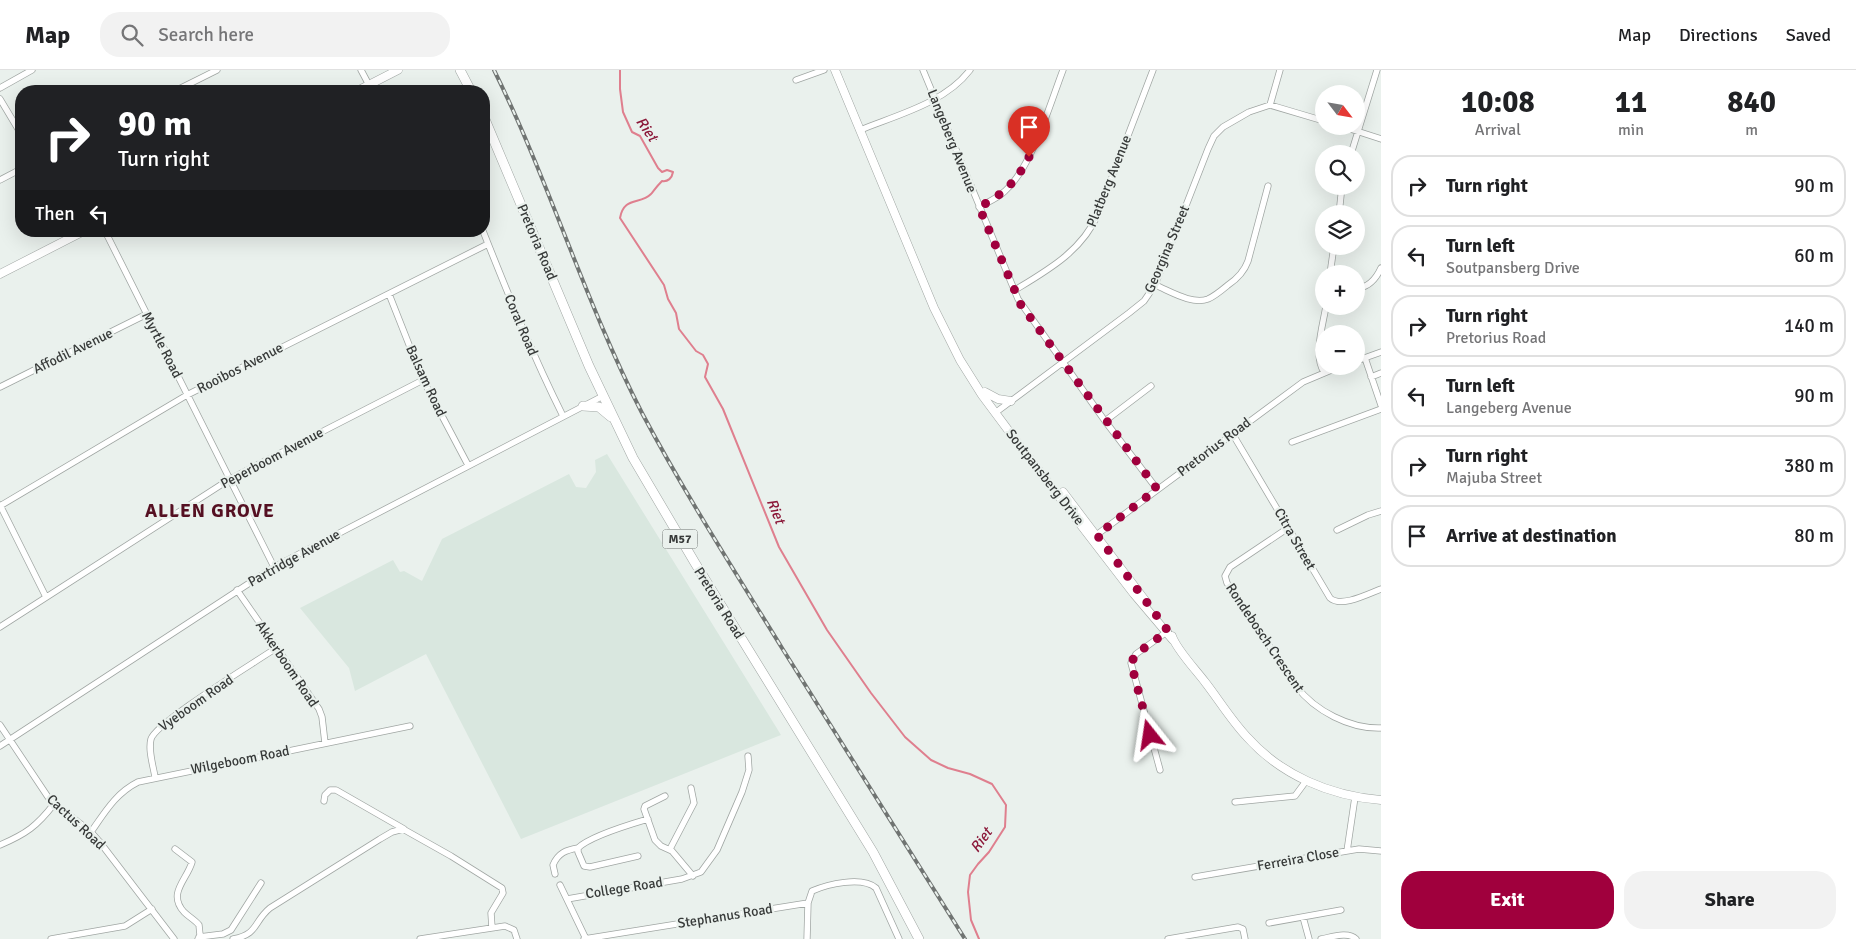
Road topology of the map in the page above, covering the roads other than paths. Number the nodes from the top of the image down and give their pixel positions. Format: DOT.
graph roads {
  1 [pos="32,70"];
  2 [pos="217,70"];
  3 [pos="361,70"];
  4 [pos="398,70"];
  5 [pos="460,70"];
  6 [pos="824,70"];
  7 [pos="835,70"];
  8 [pos="923,70"];
  9 [pos="970,70"];
  10 [pos="1063,70"];
  11 [pos="1153,70"];
  12 [pos="1280,70"];
  13 [pos="1377,70"];
  14 [pos="796,80"];
  15 [pos="187,85"];
  16 [pos="369,85"];
  17 [pos="468,85"];
  18 [pos="0,88"];
  19 [pos="0,98"];
  20 [pos="935,99"];
  21 [pos="1270,105"];
  22 [pos="1365,109"];
  23 [pos="1315,118"];
  24 [pos="15,124"];
  25 [pos="860,130"];
  26 [pos="490,131"];
  27 [pos="1365,133"];
  28 [pos="1381,139"];
  29 [pos="15,172"];
  30 [pos="0,180"];
  31 [pos="1268,186"];
  32 [pos="979,207"];
  33 [pos="71,237"];
  34 [pos="108,237"];
  35 [pos="485,237"];
  36 [pos="488,244"];
  37 [pos="1381,268"];
  38 [pos="0,274"];
  39 [pos="1155,285"];
  40 [pos="1365,287"];
  41 [pos="1015,290"];
  42 [pos="389,294"];
  43 [pos="147,314"];
  44 [pos="1381,352"];
  45 [pos="959,358"];
  46 [pos="1365,358"];
  47 [pos="1063,363"];
  48 [pos="1381,373"];
  49 [pos="1318,375"];
  50 [pos="1371,377"];
  51 [pos="423,380"];
  52 [pos="1151,386"];
  53 [pos="0,387"];
  54 [pos="985,392"];
  55 [pos="187,395"];
  56 [pos="603,396"];
  57 [pos="1011,401"];
  58 [pos="583,406"];
  59 [pos="1381,407"];
  60 [pos="997,411"];
  61 [pos="563,416"];
  62 [pos="615,421"];
  63 [pos="1105,421"];
  64 [pos="1232,433"];
  65 [pos="1292,442"];
  66 [pos="468,465"];
  67 [pos="230,479"];
  68 [pos="1157,489"];
  69 [pos="0,505"];
  70 [pos="1381,511"];
  71 [pos="1288,528"];
  72 [pos="1337,530"];
  73 [pos="1094,536"];
  74 [pos="274,567"];
  75 [pos="1381,589"];
  76 [pos="237,590"];
  77 [pos="46,598"];
  78 [pos="0,627"];
  79 [pos="1167,632"];
  80 [pos="276,648"];
  81 [pos="0,725"];
  82 [pos="410,726"];
  83 [pos="1381,728"];
  84 [pos="10,740"];
  85 [pos="325,743"];
  86 [pos="0,746"];
  87 [pos="748,756"];
  88 [pos="1160,770"];
  89 [pos="155,777"];
  90 [pos="1306,781"];
  91 [pos="691,788"];
  92 [pos="665,796"];
  93 [pos="1355,797"];
  94 [pos="1381,800"];
  95 [pos="324,801"];
  96 [pos="1235,802"];
  97 [pos="54,804"];
  98 [pos="648,819"];
  99 [pos="406,830"];
  100 [pos="91,832"];
  101 [pos="0,845"];
  102 [pos="578,848"];
  103 [pos="175,849"];
  104 [pos="670,849"];
  105 [pos="1347,851"];
  106 [pos="1381,851"];
  107 [pos="638,856"];
  108 [pos="555,874"];
  109 [pos="693,876"];
  110 [pos="1195,877"];
  111 [pos="261,883"];
  112 [pos="560,885"];
  113 [pos="567,899"];
  114 [pos="808,903"];
  115 [pos="152,909"];
  116 [pos="1341,910"];
  117 [pos="1303,917"];
  118 [pos="1269,923"];
  119 [pos="492,928"];
  120 [pos="198,938"];
  121 [pos="246,938"];
  122 [pos="51,939"];
  123 [pos="174,939"];
  124 [pos="233,939"];
  125 [pos="420,939"];
  126 [pos="517,939"];
  127 [pos="585,939"];
  128 [pos="807,939"];
  129 [pos="899,939"];
  130 [pos="919,939"];
  131 [pos="1168,939"];
  132 [pos="1245,939"];
  133 [pos="1309,939"];
  134 [pos="1321,939"];
  135 [pos="1356,939"];
  1 -- 18 [label="street"];
  2 -- 15 [label="street"];
  3 -- 16 [label="street"];
  4 -- 16 [label="street"];
  5 -- 17 [label="main road"];
  6 -- 14 [label="street"];
  7 -- 25 [label="street, Soutpansberg Drive"];
  8 -- 20 [label="street, Langeberg Avenue"];
  9 -- 20 [label="street"];
  10 -- 32 [label="street"];
  11 -- 41 [label="street, Platberg Avenue"];
  12 -- 21 [label="street"];
  13 -- 22 [label="street"];
  19 -- 24 [label="street"];
  20 -- 25 [label="street"];
  20 -- 32 [label="street, Langeberg Avenue"];
  21 -- 23 [label="street"];
  21 -- 39 [label="street, Georgina Street"];
  25 -- 45 [label="street, Soutpansberg Drive"];
  26 -- 56 [label="main road, Pretoria Road / M57"];
  27 -- 28 [label="street"];
  29 -- 30 [label="street"];
  31 -- 39 [label="street"];
  32 -- 41 [label="street, Langeberg Avenue"];
  33 -- 38 [label="street"];
  34 -- 43 [label="street, Myrtle Road"];
  35 -- 36 [label="street, Coral Road"];
  36 -- 42 [label="street, Rooibos Avenue"];
  36 -- 61 [label="street, Coral Road"];
  37 -- 40 [label="street"];
  39 -- 47 [label="street, Georgina Street"];
  41 -- 47 [label="street, Langeberg Avenue"];
  42 -- 51 [label="street, Balsam Road"];
  42 -- 55 [label="street, Rooibos Avenue"];
  43 -- 53 [label="street, Affodil Avenue"];
  43 -- 55 [label="street, Myrtle Road"];
  44 -- 46 [label="street"];
  45 -- 54 [label="street, Soutpansberg Drive"];
  45 -- 60 [label="street, Soutpansberg Drive"];
  46 -- 50 [label="street"];
  47 -- 57 [label="street, Georgina Street"];
  47 -- 63 [label="street, Langeberg Avenue"];
  48 -- 50 [label="street"];
  49 -- 64 [label="street, Pretorius Road"];
  50 -- 59 [label="street"];
  51 -- 66 [label="street, Balsam Road"];
  51 -- 67 [label="street, Peperboom Avenue"];
  52 -- 63 [label="street"];
  54 -- 57 [label="street"];
  54 -- 60 [label="street, Soutpansberg Drive"];
  55 -- 67 [label="street, Myrtle Road"];
  55 -- 69 [label="street, Rooibos Avenue"];
  56 -- 58 [label="street, Partridge Avenue"];
  56 -- 62 [label="main road, Pretoria Road / M57"];
  57 -- 60 [label="street, Georgina Street"];
  58 -- 61 [label="street, Partridge Avenue"];
  58 -- 62 [label="main road"];
  59 -- 65 [label="street"];
  60 -- 73 [label="street, Soutpansberg Drive"];
  61 -- 66 [label="street, Partridge Avenue"];
  62 -- 130 [label="main road, Pretoria Road / M57"];
  63 -- 68 [label="street, Langeberg Avenue"];
  64 -- 68 [label="street, Pretorius Road"];
  64 -- 71 [label="street, Citra Street"];
  66 -- 74 [label="street, Partridge Avenue"];
  67 -- 74 [label="street, Myrtle Road"];
  67 -- 77 [label="street, Peperboom Avenue"];
  68 -- 73 [label="street, Pretorius Road"];
  69 -- 77 [label="street"];
  70 -- 72 [label="street"];
  71 -- 75 [label="street, Citra Street"];
  71 -- 83 [label="street, Rondebosch Crescent"];
  73 -- 79 [label="street, Soutpansberg Drive"];
  74 -- 76 [label="street, Partridge Avenue"];
  76 -- 80 [label="street, Akkerboom Road"];
  76 -- 84 [label="street, Partridge Avenue"];
  77 -- 78 [label="street, Peperboom Avenue"];
  79 -- 88 [label="street"];
  79 -- 90 [label="street, Soutpansberg Drive"];
  80 -- 85 [label="street, Akkerboom Road"];
  80 -- 89 [label="street, Vyeboom Road"];
  81 -- 84 [label="street, Cactus Road"];
  82 -- 85 [label="street, Wilgeboom Road"];
  84 -- 86 [label="street, Partridge Avenue"];
  84 -- 97 [label="street, Cactus Road"];
  85 -- 89 [label="street, Wilgeboom Road"];
  87 -- 109 [label="street"];
  89 -- 100 [label="street, Wilgeboom Road"];
  90 -- 93 [label="street, Soutpansberg Drive"];
  90 -- 96 [label="street"];
  91 -- 104 [label="street"];
  92 -- 98 [label="street"];
  93 -- 94 [label="street, Soutpansberg Drive"];
  93 -- 105 [label="street, Ferreira Close"];
  95 -- 99 [label="street"];
  97 -- 100 [label="street, Cactus Road"];
  97 -- 101 [label="street"];
  98 -- 102 [label="street"];
  98 -- 104 [label="street"];
  99 -- 119 [label="street"];
  99 -- 121 [label="street"];
  100 -- 115 [label="street, Cactus Road"];
  102 -- 107 [label="street"];
  102 -- 108 [label="street"];
  103 -- 120 [label="street"];
  104 -- 109 [label="street"];
  105 -- 106 [label="street"];
  105 -- 110 [label="street, Ferreira Close"];
  109 -- 113 [label="street, College Road"];
  111 -- 120 [label="street"];
  112 -- 113 [label="street, College Road"];
  113 -- 127 [label="street, College Road"];
  114 -- 127 [label="street, Stephanus Road"];
  114 -- 128 [label="street"];
  114 -- 129 [label="street"];
  115 -- 122 [label="street"];
  115 -- 123 [label="street, Cactus Road"];
  116 -- 117 [label="street"];
  117 -- 118 [label="street"];
  117 -- 133 [label="street"];
  119 -- 125 [label="street"];
  119 -- 126 [label="street"];
  121 -- 124 [label="street"];
  131 -- 132 [label="street"];
  134 -- 135 [label="street"];
}
